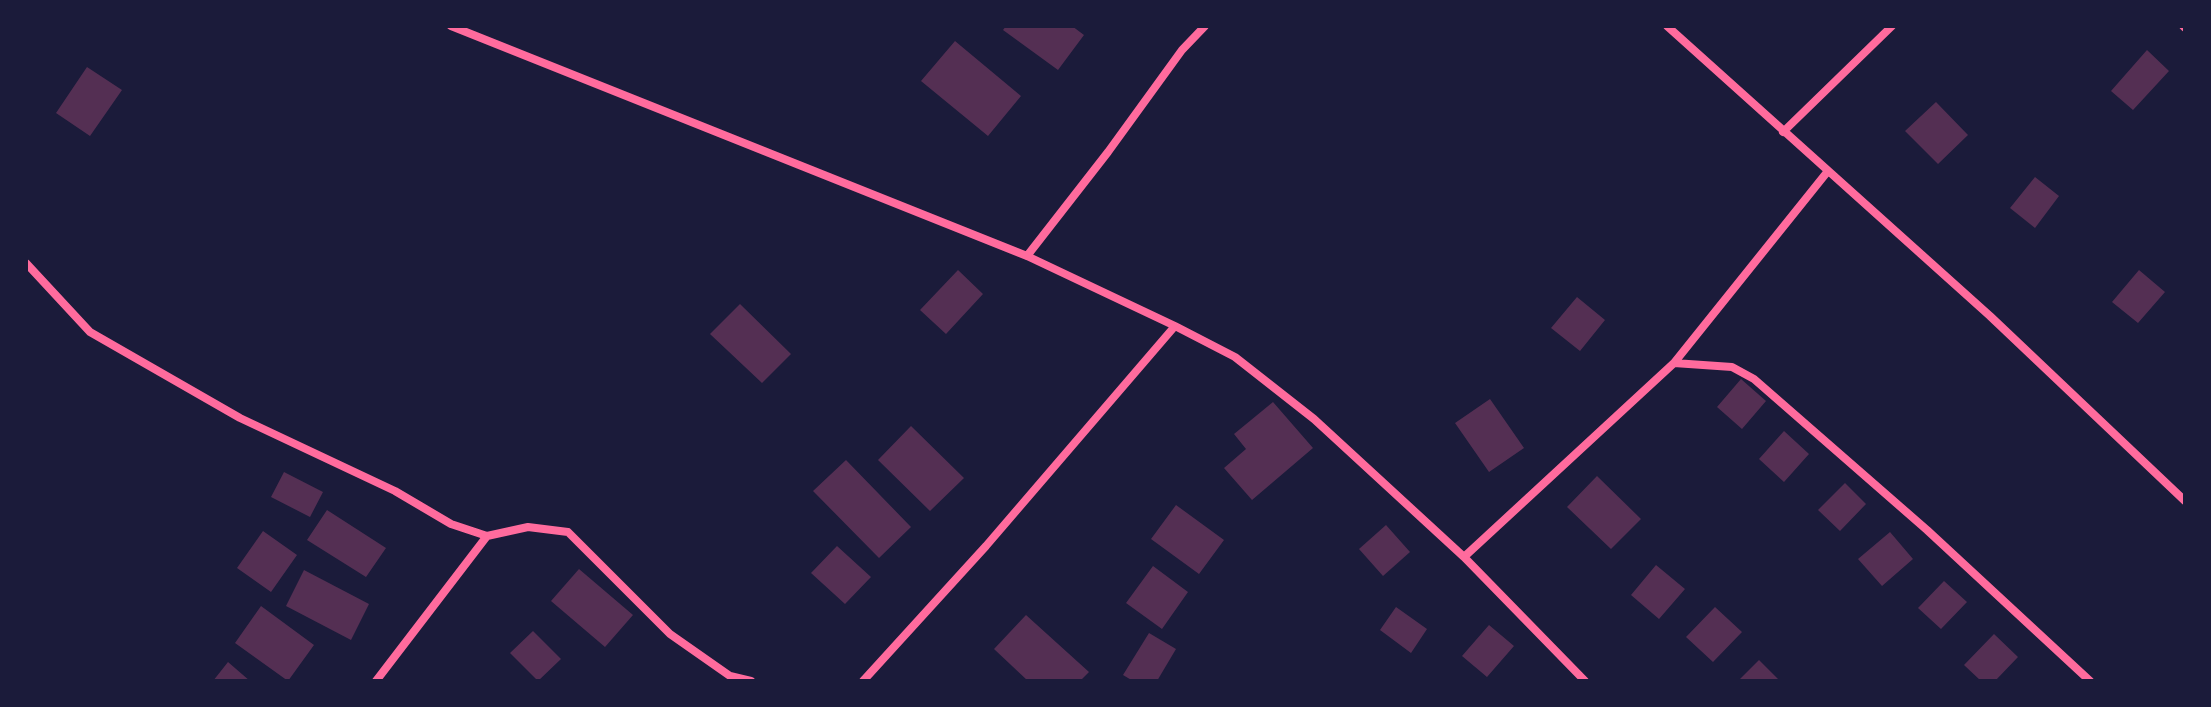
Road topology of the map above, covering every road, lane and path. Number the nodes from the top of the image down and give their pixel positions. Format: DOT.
graph roads {
  1 [pos="451,26"];
  2 [pos="1205,26"];
  3 [pos="1667,26"];
  4 [pos="1892,26"];
  5 [pos="1783,132"];
  6 [pos="1828,171"];
  7 [pos="1027,256"];
  8 [pos="26,263"];
  9 [pos="1175,326"];
  10 [pos="1674,363"];
  11 [pos="2185,501"];
  12 [pos="487,536"];
  13 [pos="1464,557"];
  14 [pos="376,681"];
  15 [pos="751,681"];
  16 [pos="863,681"];
  17 [pos="1585,681"];
  18 [pos="2090,681"];
  1 -- 7 [label="street"];
  2 -- 7 [label="street"];
  3 -- 5 [label="street"];
  4 -- 5 [label="street"];
  5 -- 6 [label="street"];
  6 -- 10 [label="street"];
  6 -- 11 [label="street"];
  7 -- 9 [label="street"];
  8 -- 12 [label="street"];
  9 -- 13 [label="street"];
  9 -- 16 [label="street"];
  10 -- 13 [label="street"];
  10 -- 18 [label="street"];
  12 -- 14 [label="street"];
  12 -- 15 [label="street"];
  13 -- 17 [label="street"];
}
